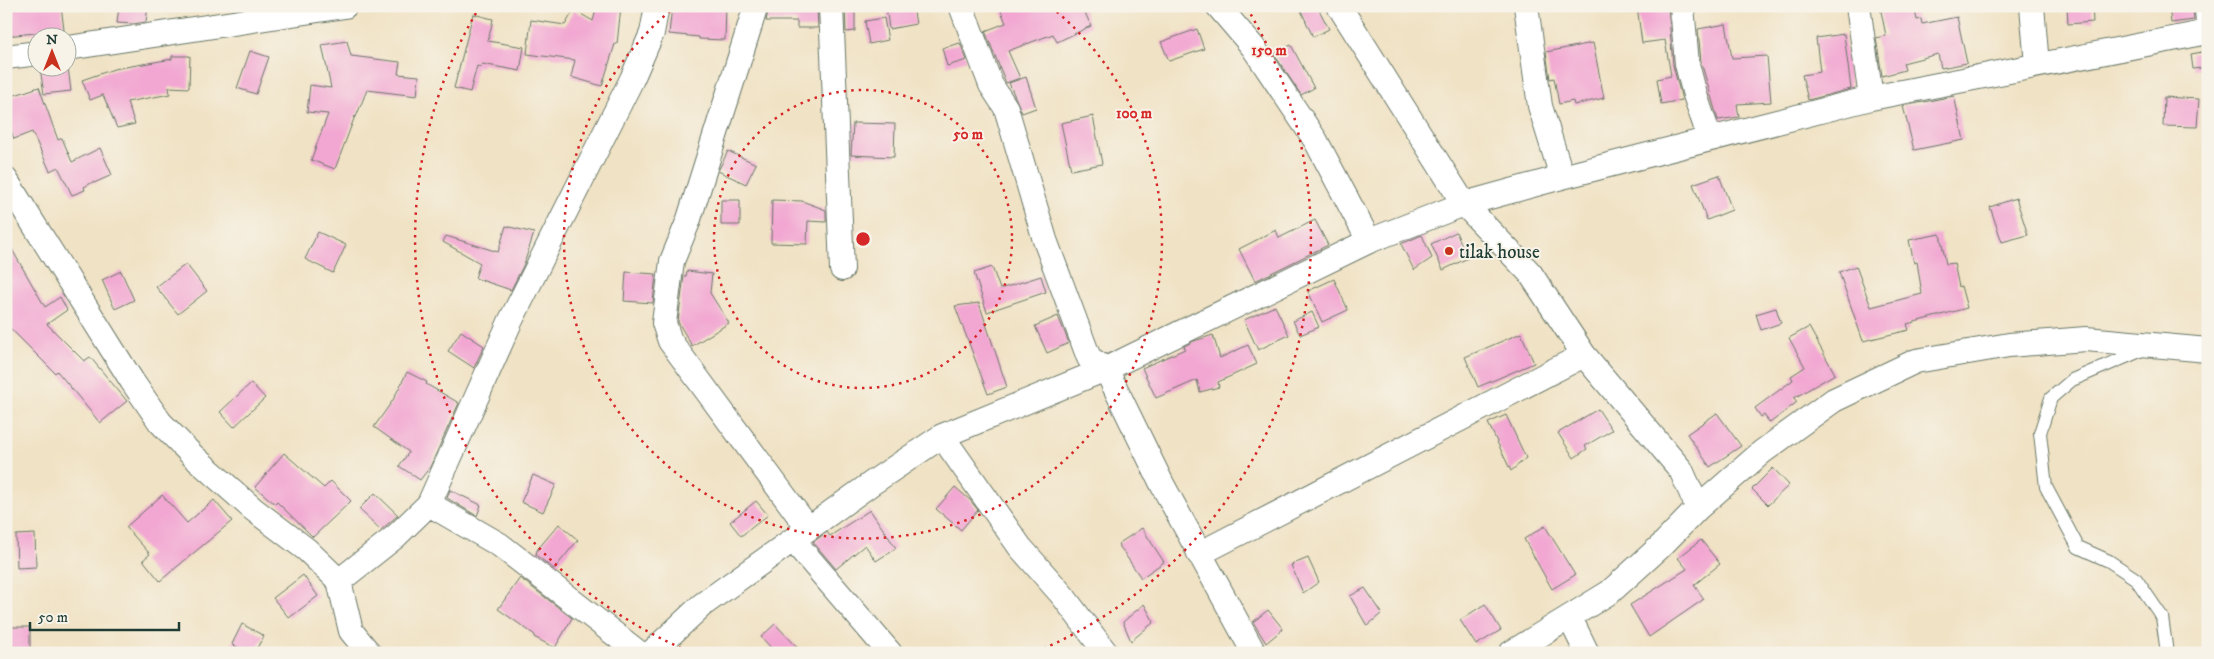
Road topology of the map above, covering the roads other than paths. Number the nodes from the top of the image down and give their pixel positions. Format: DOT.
graph roads {
  1 [pos="346,6"];
  2 [pos="657,6"];
  3 [pos="756,6"];
  4 [pos="831,6"];
  5 [pos="961,6"];
  6 [pos="1218,6"];
  7 [pos="1339,6"];
  8 [pos="1526,6"];
  9 [pos="1682,6"];
  10 [pos="1858,6"];
  11 [pos="2032,6"];
  12 [pos="2207,6"];
  13 [pos="260,13"];
  14 [pos="2208,26"];
  15 [pos="2208,32"];
  16 [pos="78,46"];
  17 [pos="28,54"];
  18 [pos="6,57"];
  19 [pos="2037,65"];
  20 [pos="1870,98"];
  21 [pos="1710,140"];
  22 [pos="1562,177"];
  23 [pos="6,180"];
  24 [pos="1464,204"];
  25 [pos="1370,241"];
  26 [pos="842,269"];
  27 [pos="2151,346"];
  28 [pos="2208,350"];
  29 [pos="1584,355"];
  30 [pos="1106,370"];
  31 [pos="942,436"];
  32 [pos="429,504"];
  33 [pos="1698,508"];
  34 [pos="801,534"];
  35 [pos="1199,554"];
  36 [pos="338,581"];
  37 [pos="1570,618"];
  38 [pos="369,653"];
  39 [pos="639,653"];
  40 [pos="651,653"];
  41 [pos="890,653"];
  42 [pos="1106,653"];
  43 [pos="1254,653"];
  44 [pos="1511,653"];
  45 [pos="1587,653"];
  46 [pos="2167,653"];
  1 -- 13 [label="street"];
  2 -- 32 [label="street"];
  3 -- 34 [label="street"];
  4 -- 26 [label="street"];
  5 -- 30 [label="street"];
  6 -- 25 [label="street"];
  7 -- 24 [label="street"];
  8 -- 22 [label="street"];
  9 -- 21 [label="street"];
  10 -- 20 [label="street"];
  11 -- 19 [label="street"];
  12 -- 14 [label="street"];
  13 -- 16 [label="street"];
  15 -- 19 [label="street"];
  17 -- 18 [label="street"];
  19 -- 20 [label="street"];
  20 -- 21 [label="street"];
  21 -- 22 [label="street"];
  22 -- 24 [label="street"];
  23 -- 36 [label="street"];
  24 -- 25 [label="street"];
  24 -- 29 [label="street"];
  25 -- 30 [label="street"];
  27 -- 28 [label="street"];
  27 -- 33 [label="street"];
  27 -- 46 [label="lane"];
  29 -- 33 [label="street"];
  29 -- 35 [label="street"];
  30 -- 31 [label="street"];
  30 -- 35 [label="street"];
  31 -- 34 [label="street"];
  31 -- 42 [label="street"];
  32 -- 36 [label="street"];
  32 -- 39 [label="street"];
  33 -- 37 [label="street"];
  34 -- 40 [label="street"];
  34 -- 41 [label="street"];
  35 -- 43 [label="street"];
  36 -- 38 [label="street"];
  37 -- 44 [label="street"];
  37 -- 45 [label="street"];
}
